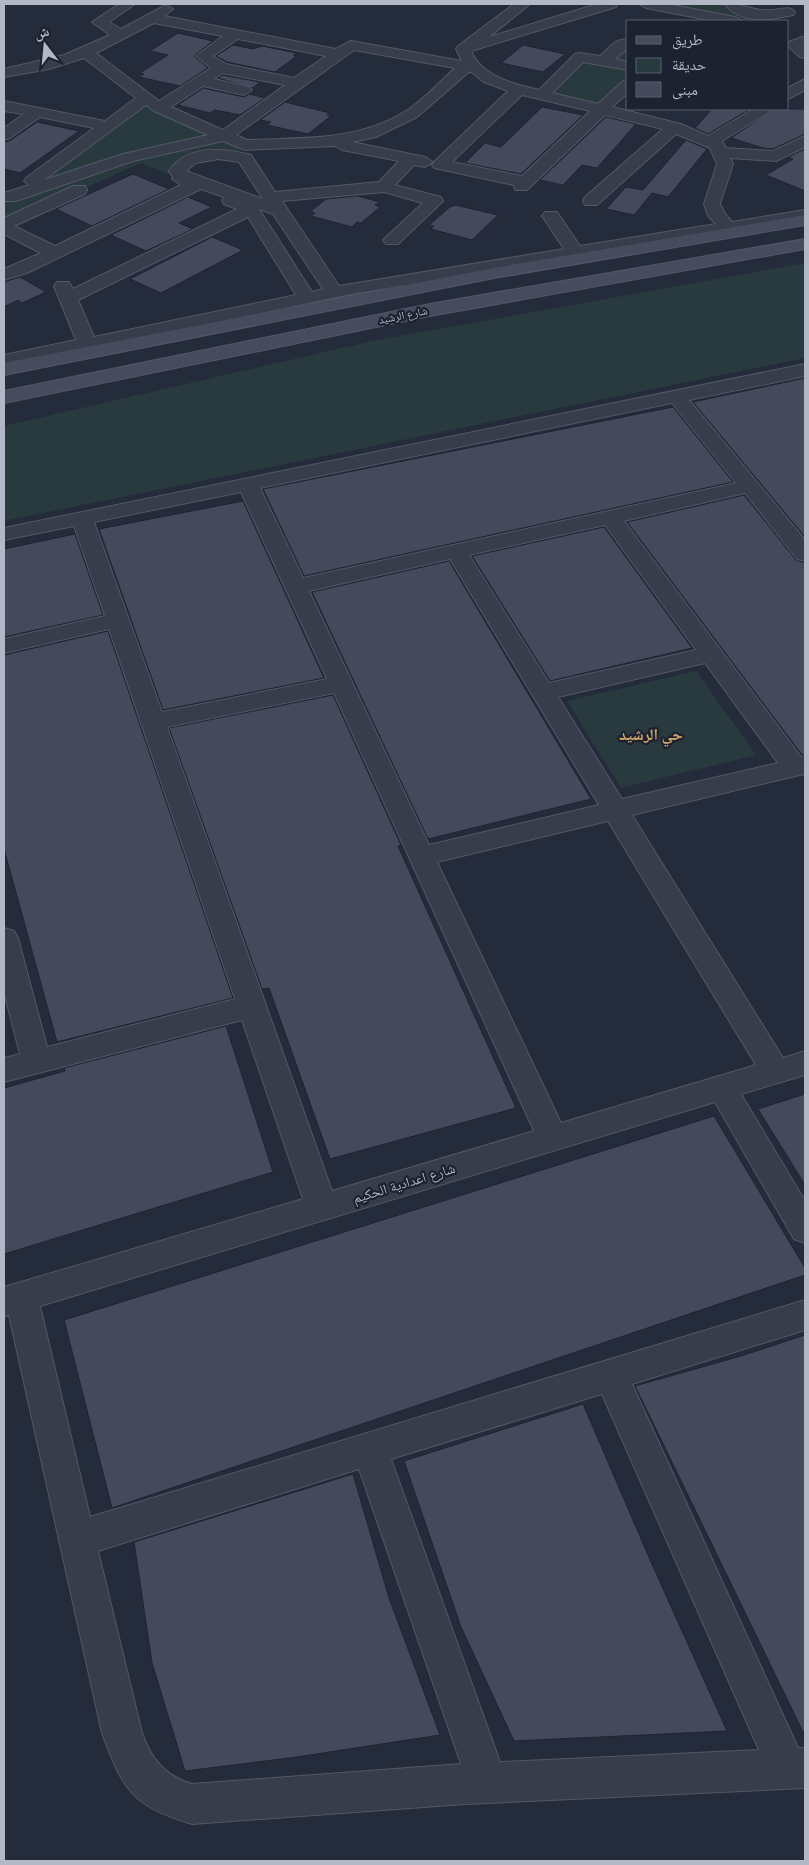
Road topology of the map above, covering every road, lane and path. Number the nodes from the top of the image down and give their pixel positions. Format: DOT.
graph roads {
  1 [pos="128,4"];
  2 [pos="174,4"];
  3 [pos="523,4"];
  4 [pos="611,4"];
  5 [pos="646,4"];
  6 [pos="714,4"];
  7 [pos="732,4"];
  8 [pos="789,13"];
  9 [pos="767,17"];
  10 [pos="152,18"];
  11 [pos="697,18"];
  12 [pos="723,20"];
  13 [pos="735,20"];
  14 [pos="744,20"];
  15 [pos="236,34"];
  16 [pos="120,35"];
  17 [pos="626,44"];
  18 [pos="87,53"];
  19 [pos="339,54"];
  20 [pos="466,60"];
  21 [pos="604,61"];
  22 [pos="626,66"];
  23 [pos="221,68"];
  24 [pos="4,73"];
  25 [pos="201,81"];
  26 [pos="297,83"];
  27 [pos="805,84"];
  28 [pos="626,86"];
  29 [pos="518,90"];
  30 [pos="789,93"];
  31 [pos="541,96"];
  32 [pos="278,97"];
  33 [pos="146,98"];
  34 [pos="4,106"];
  35 [pos="160,108"];
  36 [pos="601,109"];
  37 [pos="763,110"];
  38 [pos="37,112"];
  39 [pos="673,120"];
  40 [pos="107,126"];
  41 [pos="4,135"];
  42 [pos="225,136"];
  43 [pos="805,141"];
  44 [pos="331,142"];
  45 [pos="714,147"];
  46 [pos="240,150"];
  47 [pos="410,159"];
  48 [pos="135,160"];
  49 [pos="440,165"];
  50 [pos="195,185"];
  51 [pos="384,187"];
  52 [pos="7,198"];
  53 [pos="590,202"];
  54 [pos="275,203"];
  55 [pos="251,209"];
  56 [pos="804,211"];
  57 [pos="551,216"];
  58 [pos="4,224"];
  59 [pos="725,224"];
  60 [pos="4,228"];
  61 [pos="392,240"];
  62 [pos="805,244"];
  63 [pos="54,252"];
  64 [pos="574,252"];
  65 [pos="4,275"];
  66 [pos="334,292"];
  67 [pos="307,298"];
  68 [pos="88,343"];
  69 [pos="4,361"];
  70 [pos="4,369"];
  71 [pos="805,370"];
  72 [pos="677,396"];
  73 [pos="4,397"];
  74 [pos="248,484"];
  75 [pos="750,486"];
  76 [pos="610,517"];
  77 [pos="82,518"];
  78 [pos="4,534"];
  79 [pos="456,551"];
  80 [pos="805,554"];
  81 [pos="296,586"];
  82 [pos="117,620"];
  83 [pos="4,646"];
  84 [pos="711,654"];
  85 [pos="342,684"];
  86 [pos="542,693"];
  87 [pos="153,722"];
  88 [pos="800,766"];
  89 [pos="614,810"];
  90 [pos="422,856"];
  91 [pos="4,938"];
  92 [pos="252,1006"];
  93 [pos="36,1061"];
  94 [pos="805,1063"];
  95 [pos="4,1070"];
  96 [pos="776,1072"];
  97 [pos="722,1088"];
  98 [pos="553,1138"];
  99 [pos="322,1208"];
  100 [pos="805,1229"];
  101 [pos="12,1300"];
  102 [pos="805,1315"];
  103 [pos="611,1376"];
  104 [pos="370,1449"];
  105 [pos="78,1539"];
  106 [pos="796,1769"];
  107 [pos="487,1783"];
  1 -- 16 [label="street"];
  2 -- 10 [label="street"];
  3 -- 20 [label="street"];
  4 -- 20 [label="street"];
  5 -- 11 [label="street"];
  6 -- 13 [label="street"];
  7 -- 9 [label="street"];
  8 -- 9 [label="street"];
  9 -- 14 [label="street"];
  10 -- 15 [label="street"];
  10 -- 16 [label="street"];
  11 -- 12 [label="street"];
  15 -- 19 [label="street"];
  15 -- 23 [label="street"];
  16 -- 18 [label="street"];
  17 -- 21 [label="street"];
  18 -- 24 [label="street"];
  18 -- 33 [label="street"];
  19 -- 20 [label="street"];
  19 -- 26 [label="street"];
  20 -- 29 [label="street"];
  20 -- 44 [label="street"];
  21 -- 22 [label="street"];
  21 -- 31 [label="street"];
  23 -- 25 [label="street"];
  23 -- 26 [label="street"];
  25 -- 32 [label="street"];
  25 -- 35 [label="street"];
  26 -- 32 [label="street"];
  27 -- 30 [label="street"];
  28 -- 36 [label="street"];
  29 -- 31 [label="street"];
  29 -- 49 [label="street"];
  31 -- 36 [label="street"];
  32 -- 42 [label="street"];
  33 -- 35 [label="street"];
  33 -- 40 [label="street"];
  34 -- 38 [label="street"];
  35 -- 42 [label="street"];
  36 -- 39 [label="street"];
  36 -- 49 [label="street"];
  37 -- 45 [label="street"];
  38 -- 40 [label="street"];
  38 -- 41 [label="street"];
  39 -- 45 [label="street"];
  39 -- 53 [label="street"];
  40 -- 52 [label="street"];
  42 -- 46 [label="street"];
  42 -- 48 [label="street"];
  43 -- 45 [label="street"];
  44 -- 46 [label="street"];
  44 -- 47 [label="street"];
  45 -- 59 [label="street"];
  46 -- 54 [label="street"];
  46 -- 54 [label="street"];
  47 -- 49 [label="street"];
  47 -- 51 [label="street"];
  48 -- 50 [label="street"];
  48 -- 52 [label="street"];
  48 -- 58 [label="street"];
  50 -- 55 [label="street"];
  50 -- 63 [label="street"];
  51 -- 54 [label="street"];
  51 -- 61 [label="street"];
  54 -- 66 [label="street"];
  55 -- 67 [label="street"];
  55 -- 68 [label="street"];
  56 -- 59 [label="street"];
  56 -- 70 [label="street, شارع الرشيد"];
  57 -- 64 [label="street"];
  59 -- 64 [label="street"];
  60 -- 63 [label="street"];
  62 -- 73 [label="street, شارع الرشيد"];
  63 -- 65 [label="street"];
  64 -- 66 [label="street"];
  66 -- 67 [label="street"];
  67 -- 68 [label="street"];
  68 -- 69 [label="street"];
  71 -- 72 [label="street"];
  72 -- 74 [label="street"];
  72 -- 75 [label="street"];
  74 -- 77 [label="street"];
  74 -- 81 [label="street"];
  75 -- 76 [label="street"];
  75 -- 80 [label="street"];
  76 -- 79 [label="street"];
  76 -- 84 [label="street"];
  77 -- 78 [label="street"];
  77 -- 82 [label="street"];
  79 -- 81 [label="street"];
  79 -- 86 [label="street"];
  81 -- 85 [label="street"];
  82 -- 83 [label="street"];
  82 -- 87 [label="street"];
  84 -- 86 [label="street"];
  84 -- 88 [label="street"];
  85 -- 87 [label="street"];
  85 -- 90 [label="street"];
  86 -- 89 [label="street"];
  87 -- 92 [label="street"];
  88 -- 89 [label="street"];
  89 -- 90 [label="street"];
  89 -- 96 [label="street"];
  90 -- 98 [label="street"];
  91 -- 93 [label="street"];
  92 -- 93 [label="street"];
  92 -- 99 [label="street"];
  93 -- 95 [label="street"];
  94 -- 96 [label="street, شارع اعدادية الحكيم"];
  96 -- 97 [label="street, شارع اعدادية الحكيم"];
  97 -- 98 [label="street, شارع اعدادية الحكيم"];
  97 -- 100 [label="street"];
  98 -- 99 [label="street, شارع اعدادية الحكيم"];
  99 -- 101 [label="street, شارع اعدادية الحكيم"];
  101 -- 105 [label="street"];
  102 -- 103 [label="street"];
  103 -- 104 [label="street"];
  103 -- 106 [label="street"];
  104 -- 105 [label="street"];
  104 -- 107 [label="street"];
  105 -- 107 [label="street"];
  106 -- 107 [label="street"];
}
